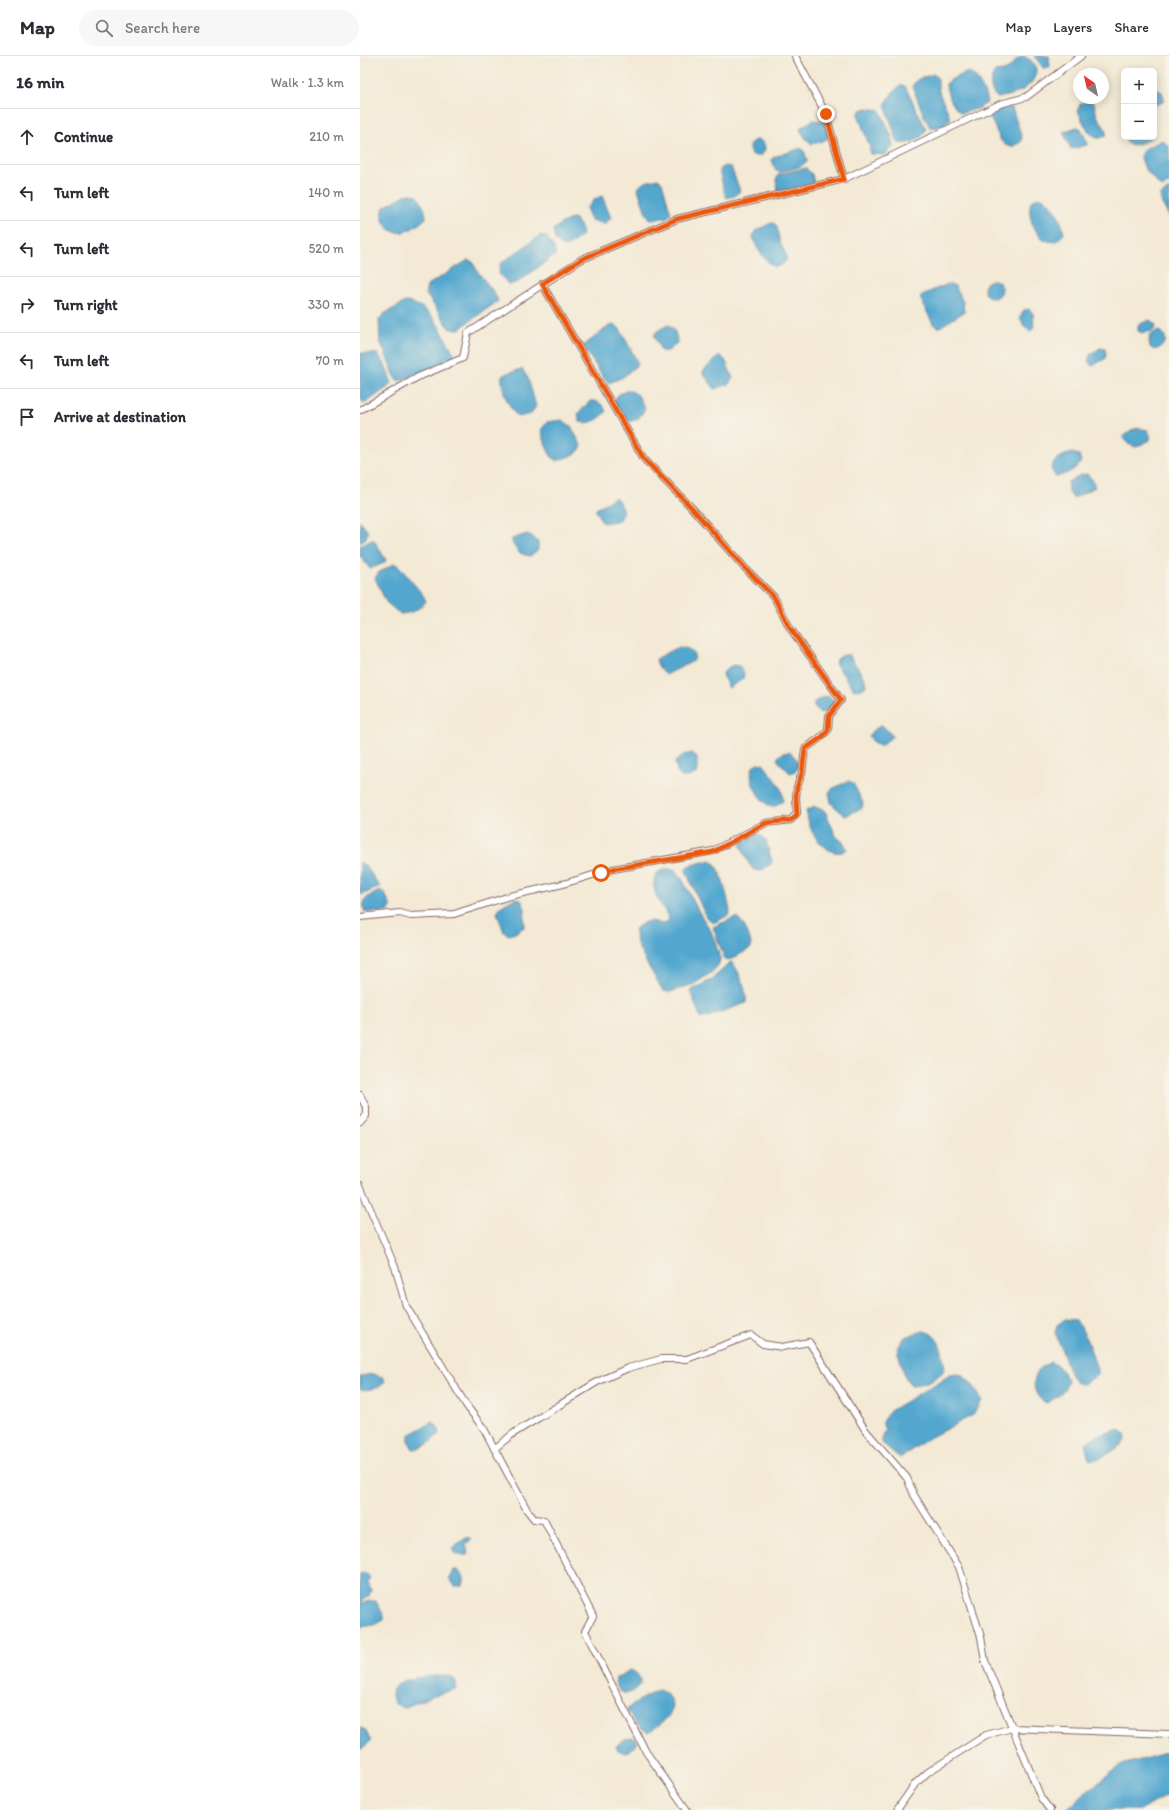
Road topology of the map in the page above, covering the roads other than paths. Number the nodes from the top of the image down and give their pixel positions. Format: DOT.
graph roads {
  1 [pos="795,56"];
  2 [pos="1081,56"];
  3 [pos="844,179"];
  4 [pos="542,284"];
  5 [pos="360,410"];
  6 [pos="360,917"];
  7 [pos="360,1095"];
  8 [pos="360,1123"];
  9 [pos="360,1185"];
  10 [pos="494,1449"];
  11 [pos="1012,1728"];
  12 [pos="1169,1734"];
  13 [pos="687,1810"];
  14 [pos="897,1810"];
  15 [pos="1050,1810"];
  1 -- 3 [label="street"];
  2 -- 3 [label="street"];
  3 -- 4 [label="street"];
  4 -- 5 [label="street"];
  4 -- 6 [label="street"];
  7 -- 8 [label="street"];
  9 -- 10 [label="street"];
  10 -- 11 [label="street"];
  10 -- 13 [label="street"];
  11 -- 12 [label="street"];
  11 -- 14 [label="street"];
  11 -- 15 [label="street"];
}
